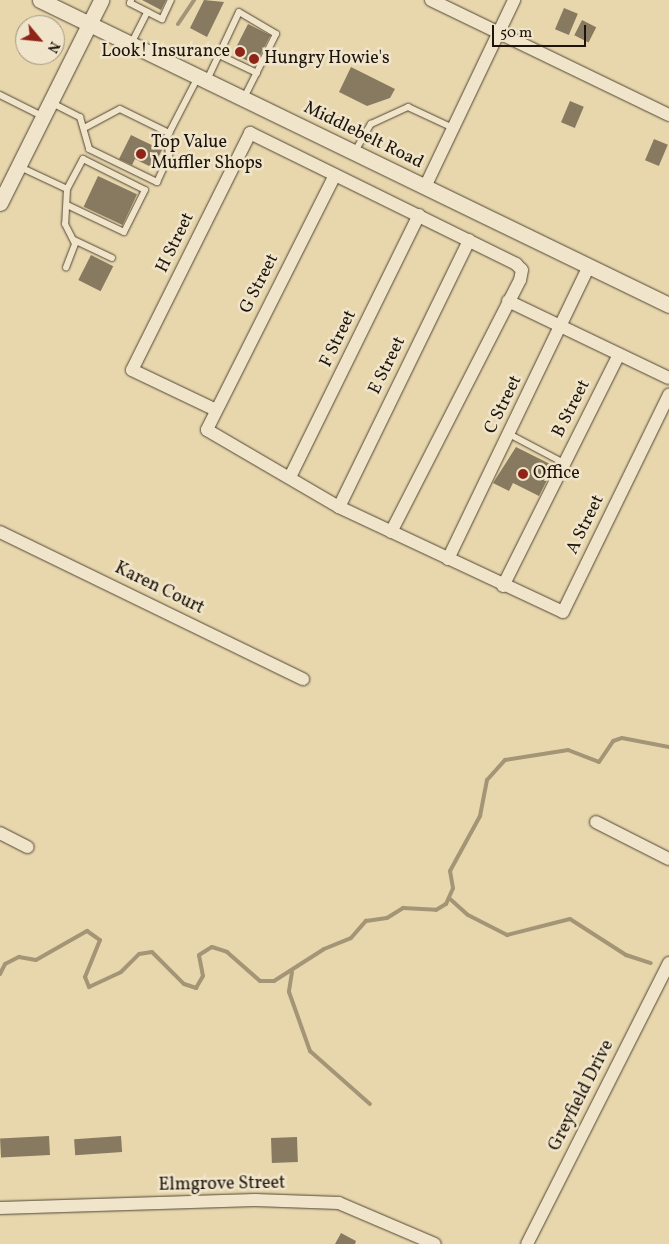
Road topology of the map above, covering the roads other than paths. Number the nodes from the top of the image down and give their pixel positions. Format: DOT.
graph roads {
  1 [pos="40,0"];
  2 [pos="101,0"];
  3 [pos="132,0"];
  4 [pos="171,0"];
  5 [pos="430,0"];
  6 [pos="514,0"];
  7 [pos="147,12"];
  8 [pos="90,24"];
  9 [pos="499,33"];
  10 [pos="132,44"];
  11 [pos="219,54"];
  12 [pos="257,73"];
  13 [pos="203,79"];
  14 [pos="0,95"];
  15 [pos="244,99"];
  16 [pos="50,102"];
  17 [pos="669,115"];
  18 [pos="43,117"];
  19 [pos="86,127"];
  20 [pos="453,128"];
  21 [pos="169,133"];
  22 [pos="354,153"];
  23 [pos="18,166"];
  24 [pos="335,175"];
  25 [pos="425,187"];
  26 [pos="67,190"];
  27 [pos="1,199"];
  28 [pos="68,205"];
  29 [pos="419,216"];
  30 [pos="74,240"];
  31 [pos="469,240"];
  32 [pos="112,258"];
  33 [pos="590,266"];
  34 [pos="66,267"];
  35 [pos="508,300"];
  36 [pos="669,305"];
  37 [pos="562,326"];
  38 [pos="619,354"];
  39 [pos="669,378"];
  40 [pos="669,395"];
  41 [pos="216,410"];
  42 [pos="509,434"];
  43 [pos="564,463"];
  44 [pos="290,478"];
  45 [pos="339,507"];
  46 [pos="0,532"];
  47 [pos="391,532"];
  48 [pos="448,559"];
  49 [pos="503,586"];
  50 [pos="303,679"];
  51 [pos="596,822"];
  52 [pos="0,834"];
  53 [pos="28,847"];
  54 [pos="669,859"];
  55 [pos="669,964"];
  56 [pos="0,1208"];
  57 [pos="435,1244"];
  58 [pos="527,1244"];
  1 -- 8 [label="street, Middlebelt Road"];
  2 -- 8 [label="street"];
  3 -- 7 [label="lane"];
  4 -- 7 [label="lane"];
  5 -- 9 [label="street"];
  6 -- 9 [label="street"];
  7 -- 10 [label="lane"];
  8 -- 10 [label="street, Middlebelt Road"];
  8 -- 16 [label="street"];
  9 -- 17 [label="street"];
  9 -- 20 [label="street"];
  10 -- 13 [label="street, Middlebelt Road"];
  11 -- 12 [label="lane"];
  11 -- 12 [label="lane"];
  11 -- 13 [label="lane"];
  12 -- 15 [label="lane"];
  13 -- 15 [label="street, Middlebelt Road"];
  13 -- 21 [label="lane"];
  14 -- 18 [label="lane"];
  15 -- 22 [label="street, Middlebelt Road"];
  16 -- 18 [label="street"];
  16 -- 19 [label="lane"];
  18 -- 23 [label="street"];
  19 -- 21 [label="lane"];
  19 -- 21 [label="lane"];
  20 -- 22 [label="lane"];
  20 -- 25 [label="street"];
  22 -- 25 [label="street, Middlebelt Road"];
  23 -- 26 [label="lane"];
  23 -- 27 [label="street"];
  24 -- 29 [label="street"];
  24 -- 41 [label="street, G Street"];
  24 -- 41 [label="street, H Street"];
  25 -- 33 [label="street, Middlebelt Road"];
  26 -- 28 [label="lane"];
  26 -- 28 [label="lane"];
  28 -- 30 [label="lane"];
  29 -- 31 [label="street"];
  29 -- 44 [label="street, F Street"];
  30 -- 32 [label="lane"];
  30 -- 34 [label="lane"];
  31 -- 35 [label="street"];
  31 -- 45 [label="street, E Street"];
  33 -- 36 [label="street, Middlebelt Road"];
  33 -- 37 [label="street, C Street"];
  35 -- 37 [label="street"];
  35 -- 47 [label="street"];
  37 -- 38 [label="street"];
  37 -- 42 [label="street, C Street"];
  38 -- 39 [label="street"];
  38 -- 43 [label="street, B Street"];
  40 -- 49 [label="street, A Street"];
  41 -- 44 [label="street, G Street"];
  42 -- 43 [label="lane"];
  42 -- 48 [label="street, C Street"];
  43 -- 49 [label="street, B Street"];
  44 -- 45 [label="street"];
  45 -- 47 [label="street"];
  46 -- 50 [label="street, Karen Court"];
  47 -- 48 [label="street"];
  48 -- 49 [label="street"];
  51 -- 54 [label="street"];
  52 -- 53 [label="street"];
  55 -- 58 [label="street, Greyfield Drive"];
  56 -- 57 [label="street, Elmgrove Street"];
}
